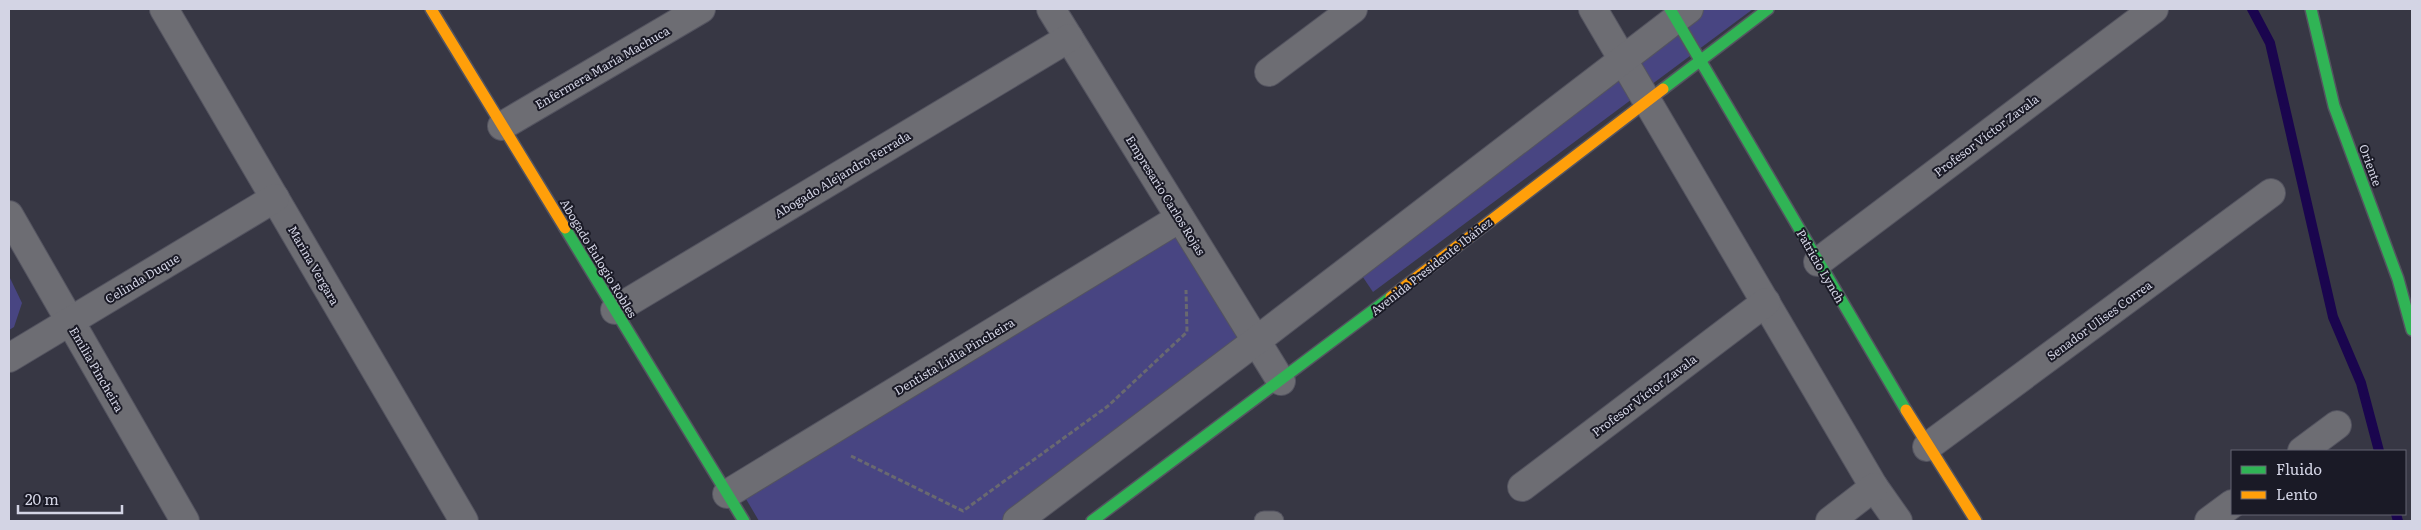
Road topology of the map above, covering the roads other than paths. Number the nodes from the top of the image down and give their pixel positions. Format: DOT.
graph roads {
  1 [pos="164,9"];
  2 [pos="431,9"];
  3 [pos="702,9"];
  4 [pos="1051,9"];
  5 [pos="1353,9"];
  6 [pos="1593,9"];
  7 [pos="1768,9"];
  8 [pos="2154,9"];
  9 [pos="2311,9"];
  10 [pos="1678,12"];
  11 [pos="1069,38"];
  12 [pos="1622,59"];
  13 [pos="1700,60"];
  14 [pos="1269,72"];
  15 [pos="1646,100"];
  16 [pos="502,126"];
  17 [pos="2271,194"];
  18 [pos="275,198"];
  19 [pos="9,216"];
  20 [pos="1180,218"];
  21 [pos="1818,262"];
  22 [pos="1766,302"];
  23 [pos="615,310"];
  24 [pos="69,322"];
  25 [pos="2412,330"];
  26 [pos="1256,341"];
  27 [pos="9,358"];
  28 [pos="1281,381"];
  29 [pos="2337,425"];
  30 [pos="1926,447"];
  31 [pos="2303,450"];
  32 [pos="1522,487"];
  33 [pos="1874,487"];
  34 [pos="727,494"];
  35 [pos="2231,505"];
  36 [pos="185,521"];
  37 [pos="464,521"];
  38 [pos="744,521"];
  39 [pos="1017,521"];
  40 [pos="1092,521"];
  41 [pos="1264,521"];
  42 [pos="1274,521"];
  43 [pos="1830,521"];
  44 [pos="1898,521"];
  45 [pos="1976,521"];
  46 [pos="2209,521"];
  1 -- 18 [label="street, Marina Vergara"];
  2 -- 16 [label="street, Abogado Eulogio Robles"];
  3 -- 16 [label="street, Enfermera María Machuca"];
  4 -- 11 [label="street, Empresario Carlos Rojas"];
  5 -- 14 [label="street"];
  6 -- 12 [label="street"];
  7 -- 13 [label="street, Avenida Presidente Ibáñez"];
  8 -- 21 [label="street, Profesor Víctor Zavala"];
  9 -- 25 [label="street, Oriente"];
  10 -- 12 [label="street"];
  10 -- 13 [label="street, Patricio Lynch"];
  11 -- 20 [label="street, Empresario Carlos Rojas"];
  11 -- 23 [label="street, Abogado Alejandro Ferrada"];
  12 -- 15 [label="street"];
  12 -- 26 [label="street"];
  13 -- 15 [label="street, Avenida Presidente Ibáñez"];
  13 -- 21 [label="street, Patricio Lynch"];
  15 -- 22 [label="street"];
  15 -- 28 [label="street, Avenida Presidente Ibáñez"];
  16 -- 23 [label="street, Abogado Eulogio Robles"];
  17 -- 30 [label="street, Senador Ulises Correa"];
  18 -- 24 [label="street, Celinda Duque"];
  18 -- 37 [label="street, Marina Vergara"];
  19 -- 24 [label="street, Emilia Pincheira"];
  20 -- 26 [label="street, Empresario Carlos Rojas"];
  20 -- 34 [label="street, Dentista Lidia Pincheira"];
  21 -- 30 [label="street, Patricio Lynch"];
  22 -- 32 [label="street, Profesor Víctor Zavala"];
  22 -- 33 [label="street"];
  23 -- 34 [label="street, Abogado Eulogio Robles"];
  24 -- 27 [label="street, Celinda Duque"];
  24 -- 36 [label="street, Emilia Pincheira"];
  26 -- 28 [label="street, Empresario Carlos Rojas"];
  26 -- 39 [label="street"];
  28 -- 40 [label="street, Avenida Presidente Ibáñez"];
  29 -- 31 [label="street"];
  30 -- 45 [label="street, Patricio Lynch"];
  33 -- 43 [label="street"];
  33 -- 44 [label="street"];
  34 -- 38 [label="street, Abogado Eulogio Robles"];
  35 -- 46 [label="street"];
  41 -- 42 [label="lane"];
}
